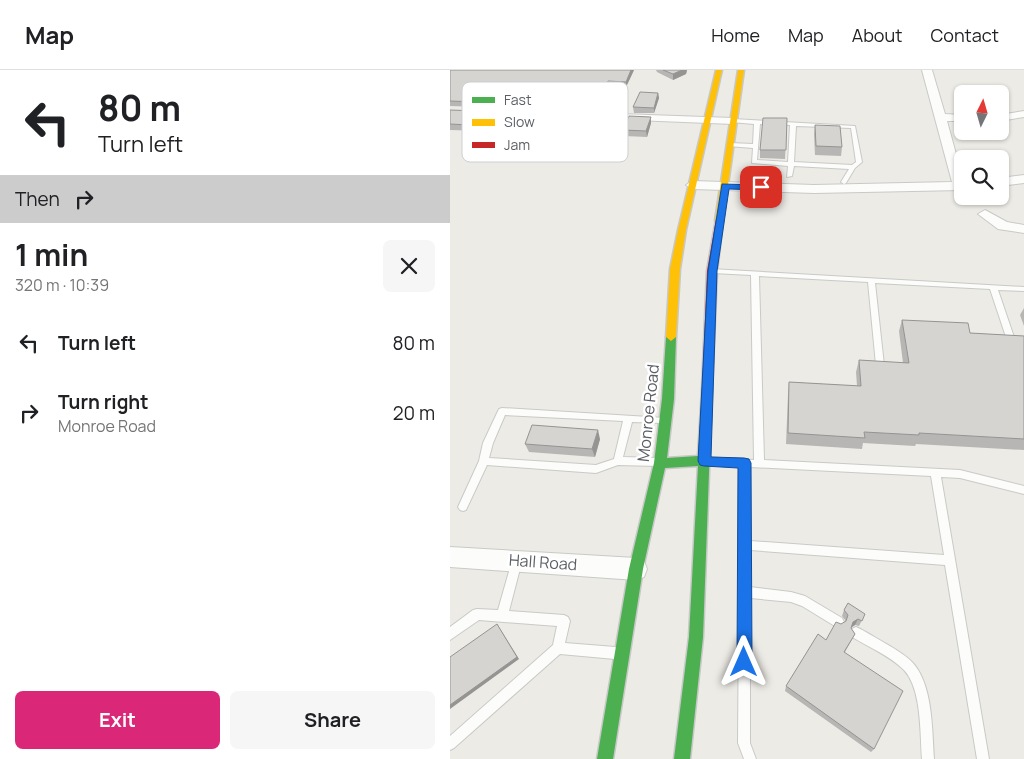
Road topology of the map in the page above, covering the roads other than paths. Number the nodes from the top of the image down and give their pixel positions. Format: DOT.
graph roads {
  1 [pos="719,70"];
  2 [pos="741,70"];
  3 [pos="927,70"];
  4 [pos="1024,114"];
  5 [pos="1009,116"];
  6 [pos="628,117"];
  7 [pos="940,117"];
  8 [pos="954,118"];
  9 [pos="708,120"];
  10 [pos="733,121"];
  11 [pos="757,123"];
  12 [pos="794,125"];
  13 [pos="730,145"];
  14 [pos="756,146"];
  15 [pos="954,163"];
  16 [pos="853,167"];
  17 [pos="790,170"];
  18 [pos="693,179"];
  19 [pos="1024,179"];
  20 [pos="726,180"];
  21 [pos="1009,181"];
  22 [pos="844,182"];
  23 [pos="954,186"];
  24 [pos="881,187"];
  25 [pos="985,214"];
  26 [pos="1024,229"];
  27 [pos="708,271"];
  28 [pos="755,274"];
  29 [pos="871,280"];
  30 [pos="994,287"];
  31 [pos="1024,289"];
  32 [pos="1011,340"];
  33 [pos="880,365"];
  34 [pos="628,418"];
  35 [pos="665,420"];
  36 [pos="484,461"];
  37 [pos="618,461"];
  38 [pos="704,461"];
  39 [pos="660,462"];
  40 [pos="744,463"];
  41 [pos="758,463"];
  42 [pos="935,472"];
  43 [pos="1024,490"];
  44 [pos="463,506"];
  45 [pos="744,545"];
  46 [pos="450,557"];
  47 [pos="949,560"];
  48 [pos="518,561"];
  49 [pos="636,569"];
  50 [pos="744,592"];
  51 [pos="502,616"];
  52 [pos="838,622"];
  53 [pos="856,633"];
  54 [pos="450,634"];
  55 [pos="558,648"];
  56 [pos="622,654"];
  57 [pos="450,744"];
  58 [pos="605,759"];
  59 [pos="682,759"];
  60 [pos="750,759"];
  61 [pos="928,759"];
  62 [pos="983,759"];
  1 -- 9 [label="main road, Monroe Road"];
  2 -- 10 [label="main road"];
  3 -- 7 [label="street"];
  4 -- 5 [label="street"];
  6 -- 9 [label="street"];
  7 -- 8 [label="street"];
  7 -- 15 [label="street"];
  9 -- 10 [label="street"];
  9 -- 18 [label="main road, Monroe Road"];
  10 -- 11 [label="lane"];
  10 -- 13 [label="main road"];
  11 -- 12 [label="lane"];
  11 -- 14 [label="lane"];
  12 -- 16 [label="lane"];
  12 -- 17 [label="lane"];
  13 -- 14 [label="lane"];
  13 -- 20 [label="main road"];
  14 -- 17 [label="lane"];
  16 -- 17 [label="lane"];
  16 -- 22 [label="lane"];
  17 -- 20 [label="street"];
  17 -- 22 [label="street"];
  18 -- 20 [label="street"];
  18 -- 35 [label="main road, Monroe Road"];
  19 -- 21 [label="street"];
  20 -- 24 [label="street"];
  20 -- 27 [label="main road"];
  22 -- 24 [label="street"];
  23 -- 24 [label="street"];
  25 -- 26 [label="street"];
  27 -- 28 [label="lane"];
  27 -- 38 [label="main road"];
  28 -- 29 [label="lane"];
  28 -- 41 [label="lane"];
  29 -- 30 [label="lane"];
  29 -- 33 [label="lane"];
  30 -- 31 [label="lane"];
  30 -- 32 [label="lane"];
  34 -- 35 [label="lane"];
  34 -- 36 [label="lane"];
  34 -- 37 [label="lane"];
  35 -- 39 [label="main road, Monroe Road"];
  36 -- 37 [label="lane"];
  36 -- 44 [label="lane"];
  37 -- 39 [label="lane"];
  38 -- 39 [label="main road"];
  38 -- 40 [label="lane"];
  38 -- 59 [label="main road"];
  39 -- 49 [label="main road, Monroe Road"];
  40 -- 41 [label="lane"];
  40 -- 45 [label="lane"];
  41 -- 42 [label="lane"];
  42 -- 43 [label="lane"];
  42 -- 47 [label="lane"];
  45 -- 47 [label="lane"];
  45 -- 50 [label="lane"];
  46 -- 48 [label="street, Hall Road"];
  47 -- 62 [label="lane"];
  48 -- 49 [label="street, Hall Road"];
  48 -- 51 [label="lane"];
  49 -- 56 [label="main road, Monroe Road"];
  50 -- 52 [label="lane"];
  50 -- 60 [label="lane"];
  51 -- 54 [label="lane"];
  51 -- 55 [label="lane"];
  53 -- 61 [label="lane"];
  55 -- 56 [label="lane"];
  55 -- 57 [label="lane"];
  56 -- 58 [label="main road, Monroe Road"];
}
